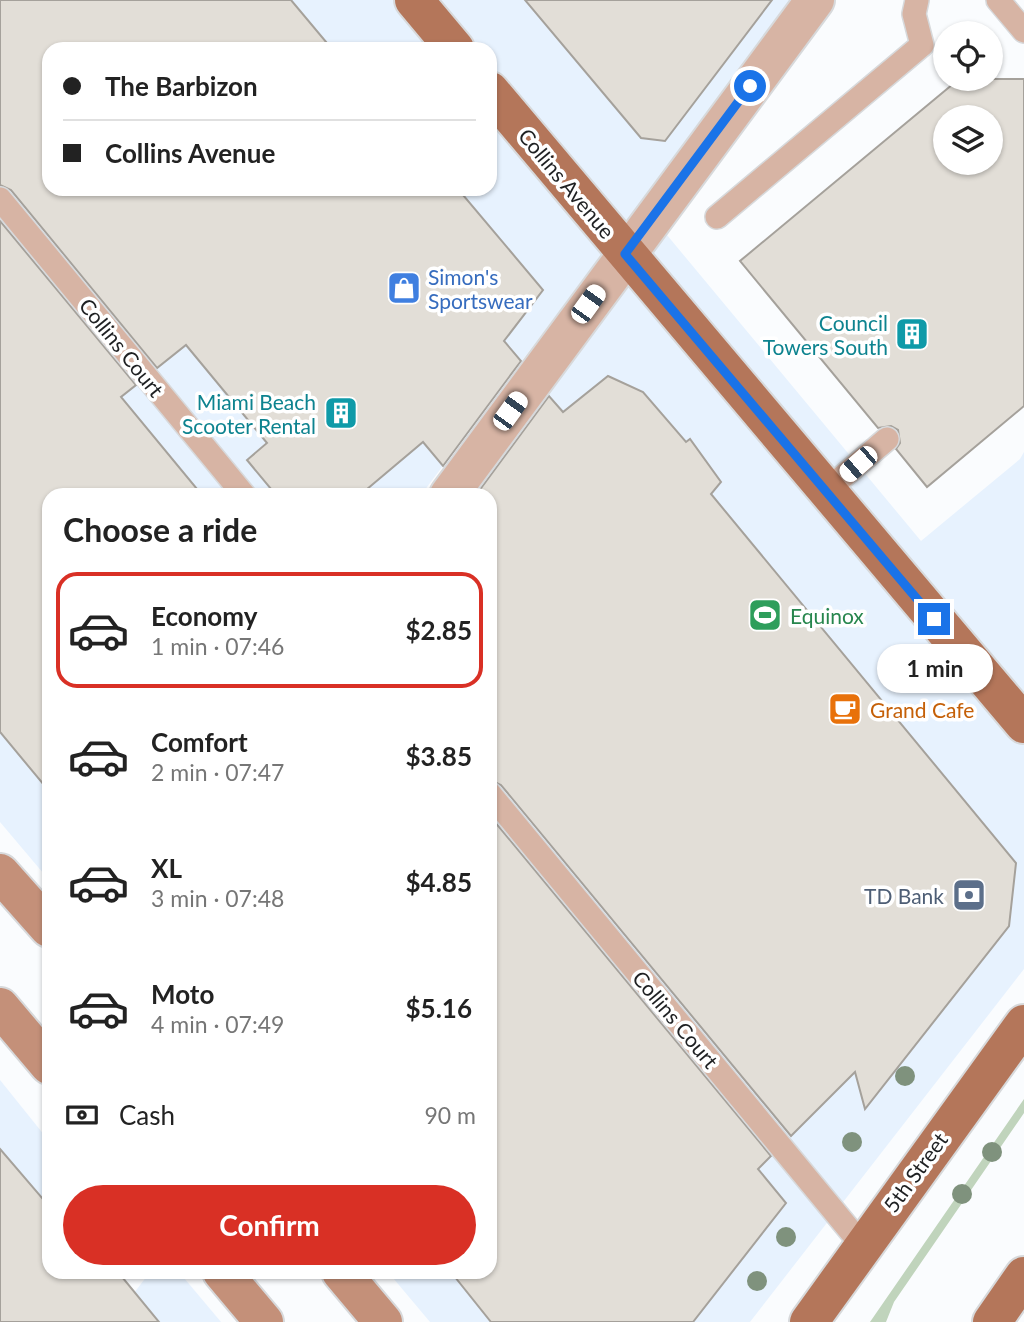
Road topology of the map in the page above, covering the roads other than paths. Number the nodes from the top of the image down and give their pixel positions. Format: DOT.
graph roads {
  1 [pos="414,0"];
  2 [pos="815,0"];
  3 [pos="917,0"];
  4 [pos="998,0"];
  5 [pos="1024,31"];
  6 [pos="449,42"];
  7 [pos="497,99"];
  8 [pos="0,199"];
  9 [pos="717,217"];
  10 [pos="625,254"];
  11 [pos="887,439"];
  12 [pos="238,488"];
  13 [pos="454,488"];
  14 [pos="826,491"];
  15 [pos="1024,724"];
  16 [pos="497,802"];
  17 [pos="0,873"];
  18 [pos="42,920"];
  19 [pos="0,1007"];
  20 [pos="1024,1024"];
  21 [pos="42,1057"];
  22 [pos="862,1245"];
  23 [pos="1024,1276"];
  24 [pos="228,1279"];
  25 [pos="347,1279"];
  26 [pos="264,1322"];
  27 [pos="383,1322"];
  28 [pos="808,1322"];
  29 [pos="992,1322"];
  1 -- 6 [label="main road"];
  2 -- 10 [label="street"];
  3 -- 9 [label="lane"];
  4 -- 5 [label="lane"];
  7 -- 10 [label="main road, Collins Avenue"];
  8 -- 12 [label="lane, Collins Court"];
  10 -- 13 [label="street"];
  10 -- 14 [label="main road, Collins Avenue"];
  11 -- 14 [label="lane"];
  14 -- 15 [label="main road, Collins Avenue"];
  16 -- 22 [label="lane, Collins Court"];
  17 -- 18 [label="main road"];
  19 -- 21 [label="main road"];
  20 -- 22 [label="main road, 5th Street"];
  22 -- 28 [label="main road, 5th Street"];
  23 -- 29 [label="main road"];
  24 -- 26 [label="main road"];
  25 -- 27 [label="main road"];
}
